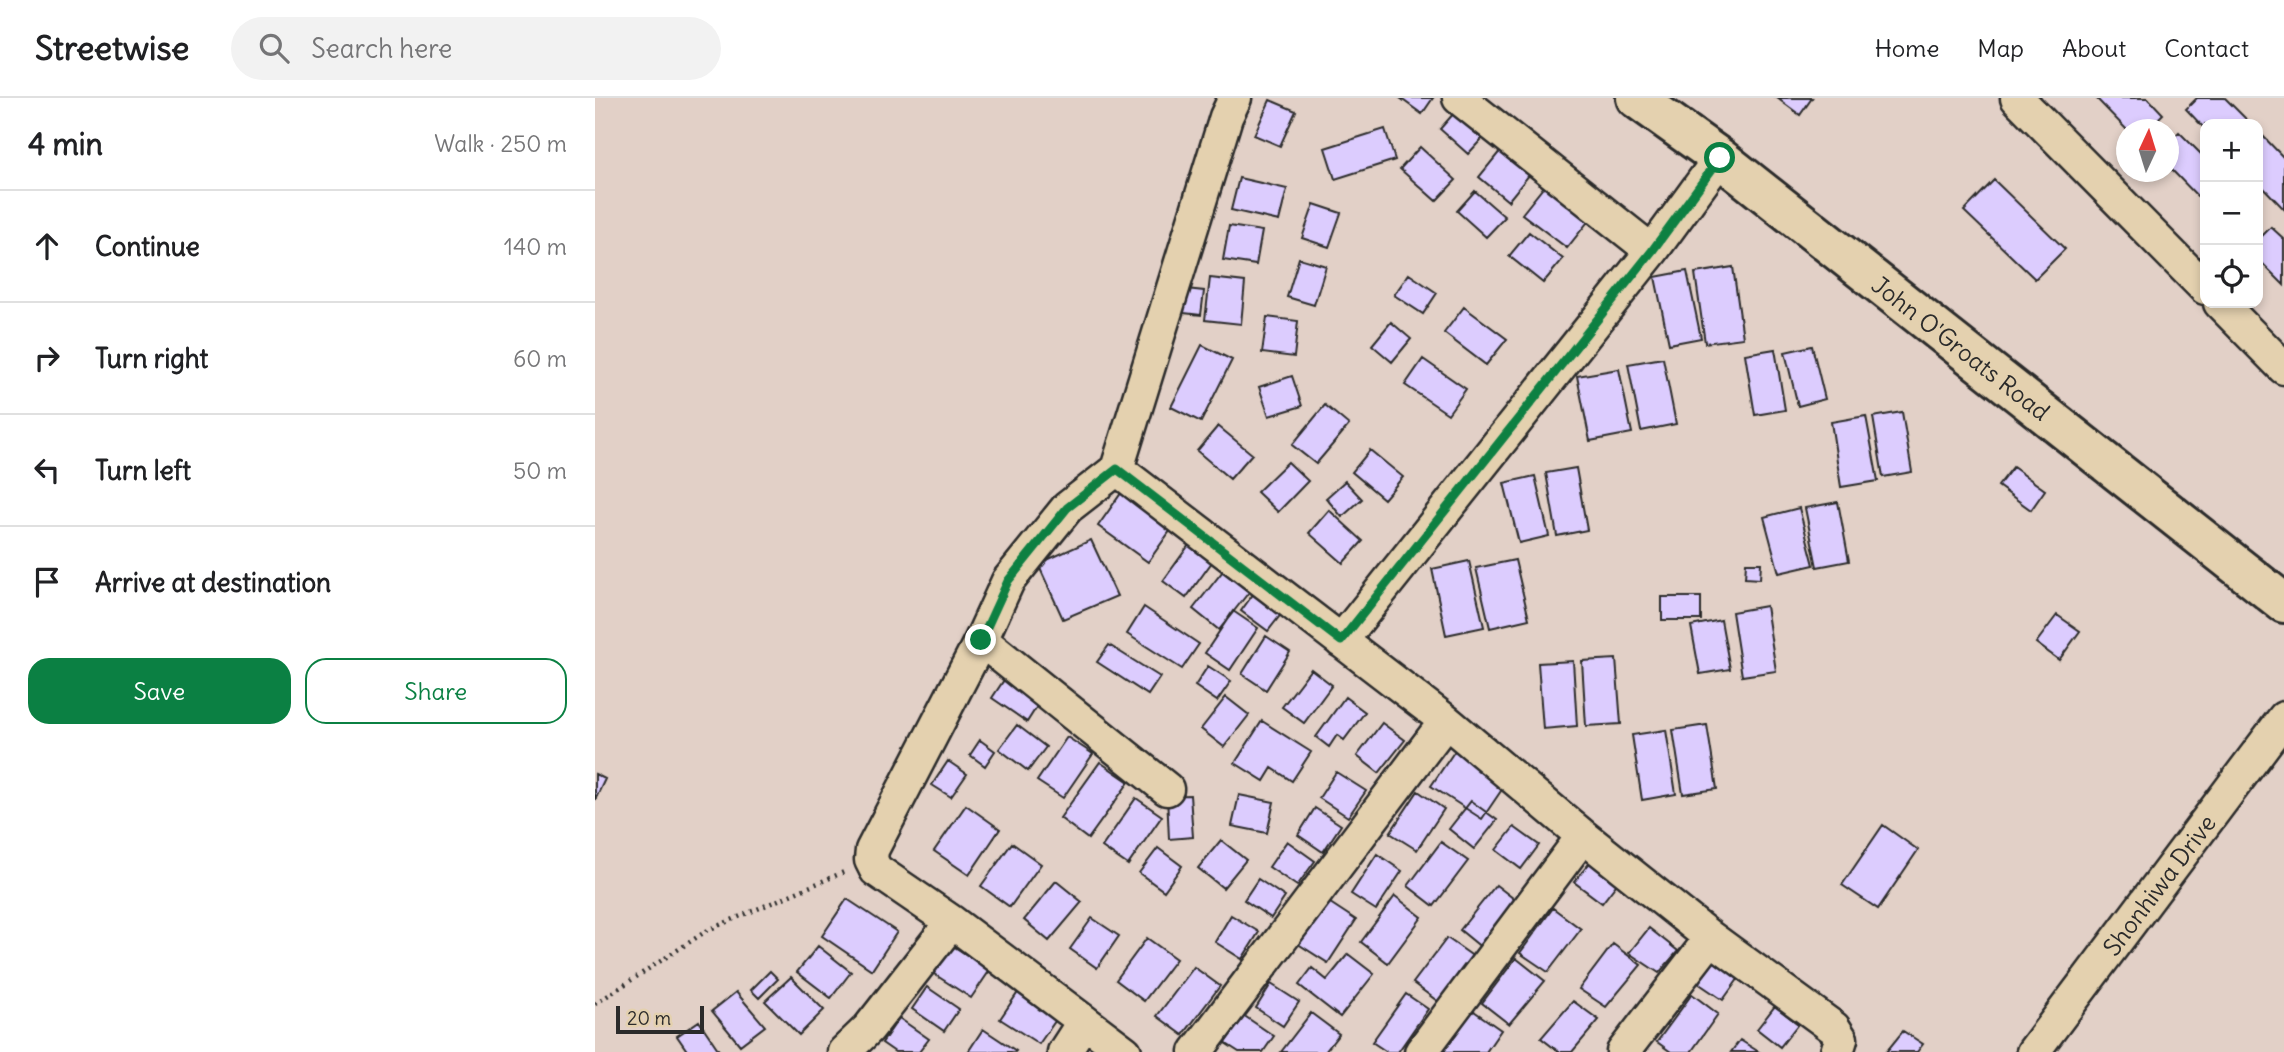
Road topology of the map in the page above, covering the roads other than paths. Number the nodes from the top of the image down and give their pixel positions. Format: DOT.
graph roads {
  1 [pos="1235,98"];
  2 [pos="1459,98"];
  3 [pos="1636,98"];
  4 [pos="2017,98"];
  5 [pos="1720,158"];
  6 [pos="1652,251"];
  7 [pos="2200,283"];
  8 [pos="2225,308"];
  9 [pos="2284,368"];
  10 [pos="1117,469"];
  11 [pos="2284,603"];
  12 [pos="981,640"];
  13 [pos="1341,641"];
  14 [pos="2284,718"];
  15 [pos="1446,721"];
  16 [pos="1167,789"];
  17 [pos="1583,836"];
  18 [pos="952,922"];
  19 [pos="1711,938"];
  20 [pos="1084,1021"];
  21 [pos="844,1052"];
  22 [pos="1064,1052"];
  23 [pos="1125,1052"];
  24 [pos="1196,1052"];
  25 [pos="1421,1052"];
  26 [pos="1623,1052"];
  27 [pos="1837,1052"];
  28 [pos="2033,1052"];
  1 -- 10 [label="street"];
  2 -- 6 [label="street"];
  3 -- 5 [label="street, John O'Groats Road"];
  4 -- 7 [label="street"];
  5 -- 6 [label="street"];
  5 -- 11 [label="street, John O'Groats Road"];
  6 -- 13 [label="street"];
  8 -- 9 [label="street"];
  10 -- 12 [label="street"];
  10 -- 13 [label="street"];
  12 -- 16 [label="street"];
  12 -- 18 [label="street"];
  13 -- 15 [label="street"];
  14 -- 28 [label="street, Shonhiwa Drive"];
  15 -- 17 [label="street"];
  15 -- 24 [label="street"];
  17 -- 19 [label="street"];
  17 -- 25 [label="street"];
  18 -- 20 [label="street"];
  18 -- 21 [label="street"];
  19 -- 26 [label="street"];
  19 -- 27 [label="street"];
  20 -- 22 [label="street"];
  20 -- 23 [label="street"];
}
